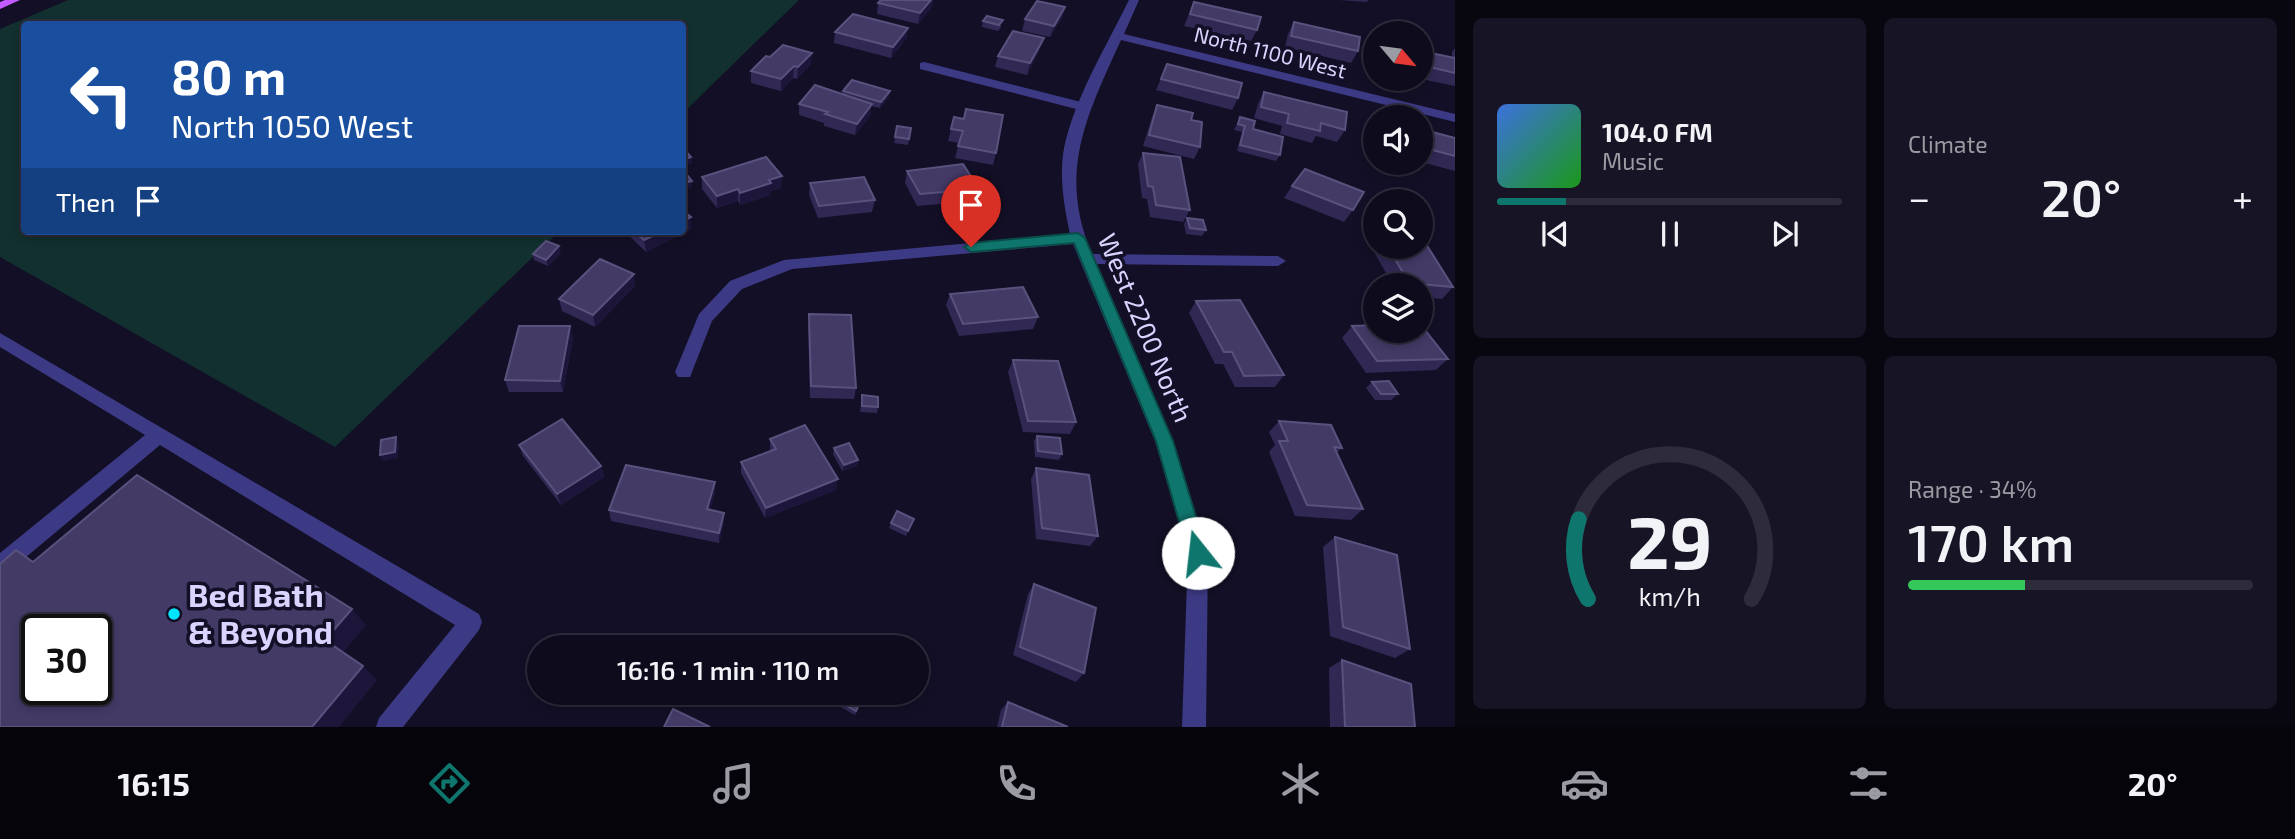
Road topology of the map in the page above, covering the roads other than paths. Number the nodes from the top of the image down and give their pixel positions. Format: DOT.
graph roads {
  1 [pos="15,0"];
  2 [pos="1134,0"];
  3 [pos="0,6"];
  4 [pos="1117,36"];
  5 [pos="923,66"];
  6 [pos="1084,107"];
  7 [pos="1455,118"];
  8 [pos="1078,238"];
  9 [pos="1087,259"];
  10 [pos="1278,261"];
  11 [pos="0,339"];
  12 [pos="684,372"];
  13 [pos="160,433"];
  14 [pos="0,566"];
  15 [pos="388,727"];
  16 [pos="1194,727"];
  1 -- 3 [label="main road"];
  2 -- 4 [label="street, West 2200 North"];
  4 -- 6 [label="street, West 2200 North"];
  4 -- 7 [label="street, North 1100 West"];
  5 -- 6 [label="street"];
  6 -- 8 [label="street, West 2200 North"];
  8 -- 9 [label="street, West 2200 North"];
  8 -- 12 [label="street"];
  9 -- 10 [label="street"];
  9 -- 16 [label="street, West 2200 North"];
  11 -- 13 [label="street"];
  13 -- 14 [label="street"];
  13 -- 15 [label="street"];
}
